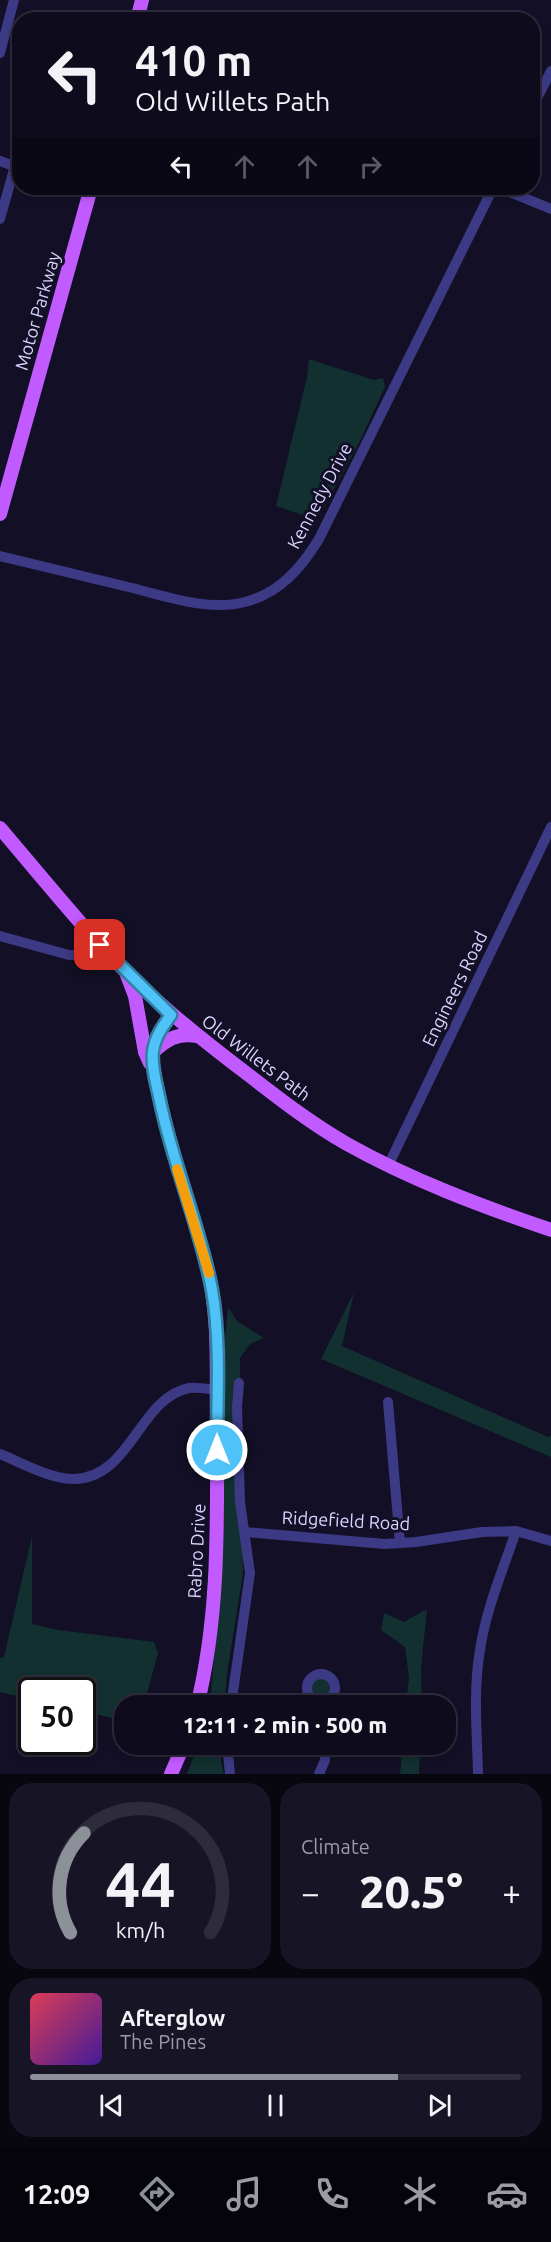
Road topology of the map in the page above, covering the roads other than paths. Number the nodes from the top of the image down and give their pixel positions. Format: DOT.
graph roads {
  1 [pos="14,0"];
  2 [pos="0,53"];
  3 [pos="551,71"];
  4 [pos="540,92"];
  5 [pos="12,182"];
  6 [pos="89,195"];
  7 [pos="490,195"];
  8 [pos="517,195"];
  9 [pos="551,209"];
  10 [pos="0,219"];
  11 [pos="0,514"];
  12 [pos="0,556"];
  13 [pos="551,827"];
  14 [pos="0,828"];
  15 [pos="0,936"];
  16 [pos="100,945"];
  17 [pos="125,970"];
  18 [pos="171,1015"];
  19 [pos="197,1036"];
  20 [pos="153,1052"];
  21 [pos="155,1076"];
  22 [pos="388,1166"];
  23 [pos="551,1230"];
  24 [pos="238,1383"];
  25 [pos="216,1390"];
  26 [pos="388,1402"];
  27 [pos="0,1454"];
  28 [pos="516,1531"];
  29 [pos="245,1532"];
  30 [pos="551,1541"];
  31 [pos="400,1543"];
  32 [pos="199,1695"];
  33 [pos="233,1695"];
  34 [pos="179,1755"];
  35 [pos="228,1755"];
  36 [pos="325,1755"];
  37 [pos="171,1774"];
  38 [pos="230,1774"];
  39 [pos="319,1774"];
  40 [pos="478,1774"];
  1 -- 2 [label="street"];
  3 -- 4 [label="street"];
  5 -- 10 [label="street"];
  6 -- 11 [label="main road, Motor Parkway"];
  7 -- 12 [label="street, Kennedy Drive"];
  8 -- 9 [label="street"];
  13 -- 22 [label="street, Engineers Road"];
  14 -- 16 [label="main road, Old Willets Path"];
  15 -- 16 [label="street"];
  16 -- 17 [label="main road, Old Willets Path"];
  17 -- 18 [label="main road, Old Willets Path"];
  17 -- 21 [label="main road"];
  18 -- 19 [label="main road, Old Willets Path"];
  18 -- 20 [label="main road, Rabro Drive"];
  19 -- 20 [label="main road"];
  19 -- 22 [label="main road, Old Willets Path"];
  20 -- 21 [label="main road, Rabro Drive"];
  21 -- 25 [label="main road, Rabro Drive"];
  22 -- 23 [label="main road, Old Willets Path"];
  24 -- 29 [label="street"];
  25 -- 27 [label="street"];
  25 -- 32 [label="main road, Rabro Drive"];
  26 -- 31 [label="street"];
  28 -- 30 [label="street, Ridgefield Road"];
  28 -- 31 [label="street, Ridgefield Road"];
  28 -- 40 [label="street"];
  29 -- 31 [label="street, Ridgefield Road"];
  29 -- 33 [label="street"];
  34 -- 37 [label="main road"];
  35 -- 38 [label="street"];
  36 -- 39 [label="street"];
}
